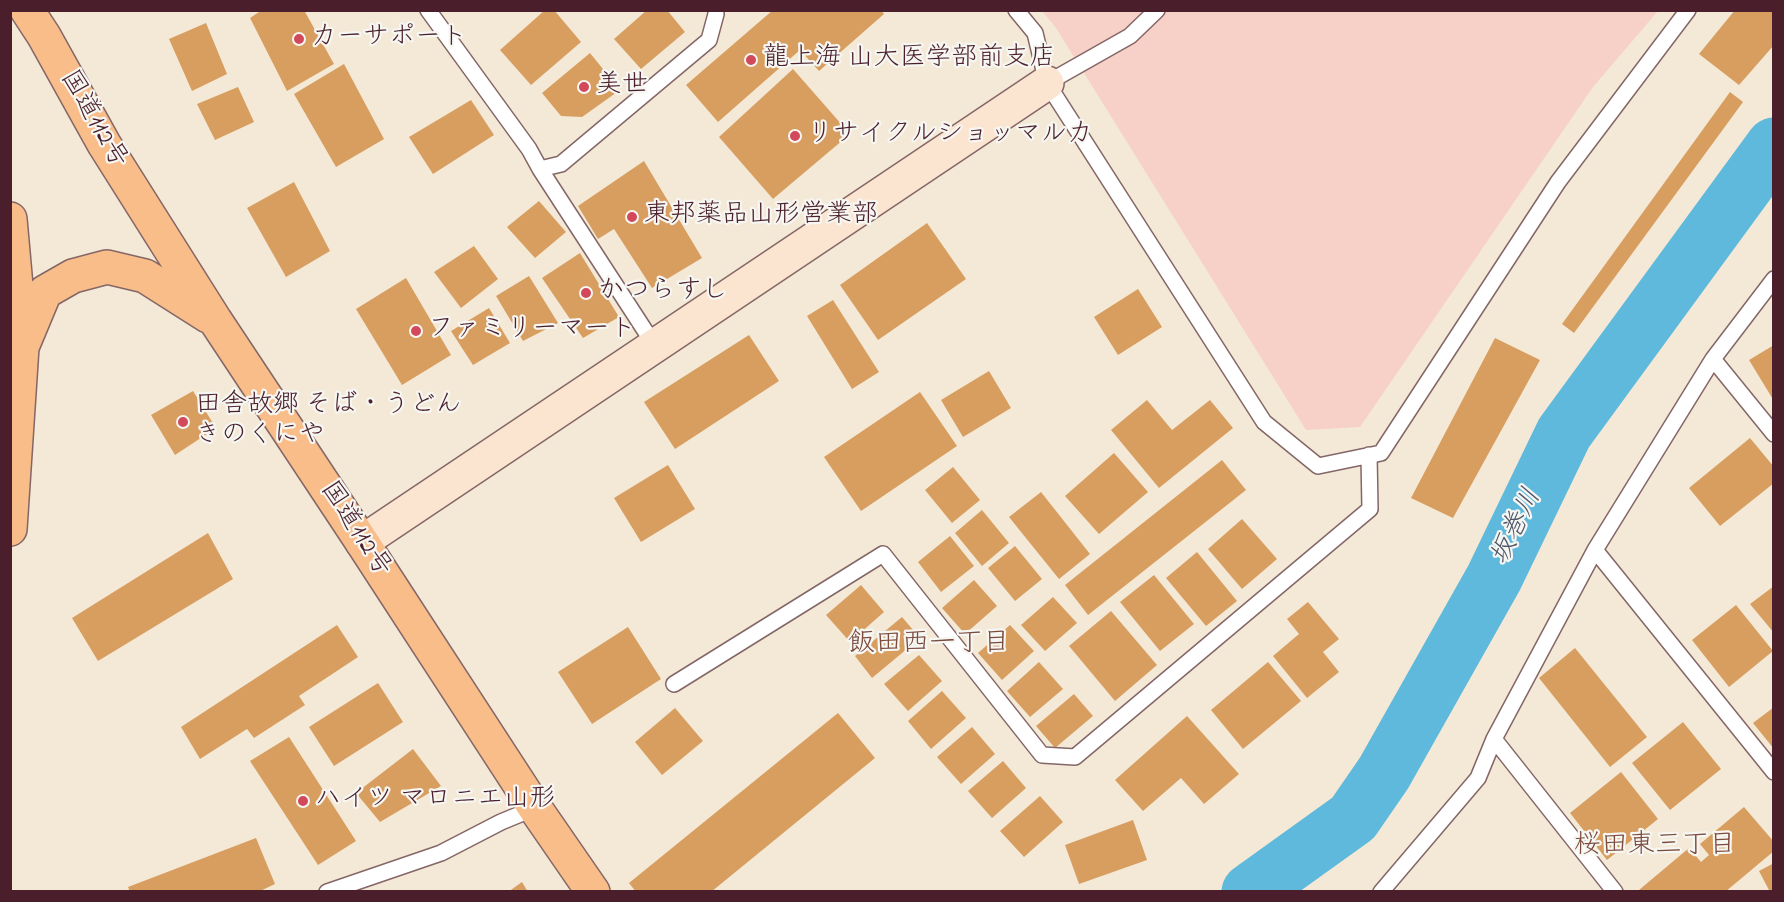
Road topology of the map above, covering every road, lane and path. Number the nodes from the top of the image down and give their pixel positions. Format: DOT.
graph roads {
  1 [pos="27,10"];
  2 [pos="428,10"];
  3 [pos="1016,10"];
  4 [pos="1157,10"];
  5 [pos="1688,10"];
  6 [pos="717,12"];
  7 [pos="1047,83"];
  8 [pos="540,169"];
  9 [pos="10,219"];
  10 [pos="1773,279"];
  11 [pos="214,320"];
  12 [pos="656,346"];
  13 [pos="22,347"];
  14 [pos="1713,358"];
  15 [pos="1773,434"];
  16 [pos="1369,455"];
  17 [pos="10,529"];
  18 [pos="362,542"];
  19 [pos="1595,550"];
  20 [pos="674,684"];
  21 [pos="1494,739"];
  22 [pos="1773,772"];
  23 [pos="535,808"];
  24 [pos="327,891"];
  25 [pos="593,891"];
  26 [pos="1381,891"];
  27 [pos="1615,891"];
  1 -- 11 [label="highway, 国道112号"];
  2 -- 8 [label="lane"];
  3 -- 7 [label="lane"];
  4 -- 7 [label="lane"];
  5 -- 16 [label="lane"];
  6 -- 8 [label="lane"];
  7 -- 12 [label="street"];
  7 -- 16 [label="lane"];
  8 -- 12 [label="lane"];
  9 -- 13 [label="highway"];
  10 -- 14 [label="lane"];
  11 -- 13 [label="highway"];
  11 -- 18 [label="highway, 国道112号"];
  12 -- 18 [label="street"];
  13 -- 17 [label="highway"];
  14 -- 15 [label="lane"];
  14 -- 19 [label="lane"];
  16 -- 20 [label="lane"];
  18 -- 23 [label="highway, 国道112号"];
  19 -- 21 [label="lane"];
  19 -- 22 [label="lane"];
  21 -- 26 [label="lane"];
  21 -- 27 [label="lane"];
  23 -- 24 [label="lane"];
  23 -- 25 [label="highway, 国道112号"];
}
